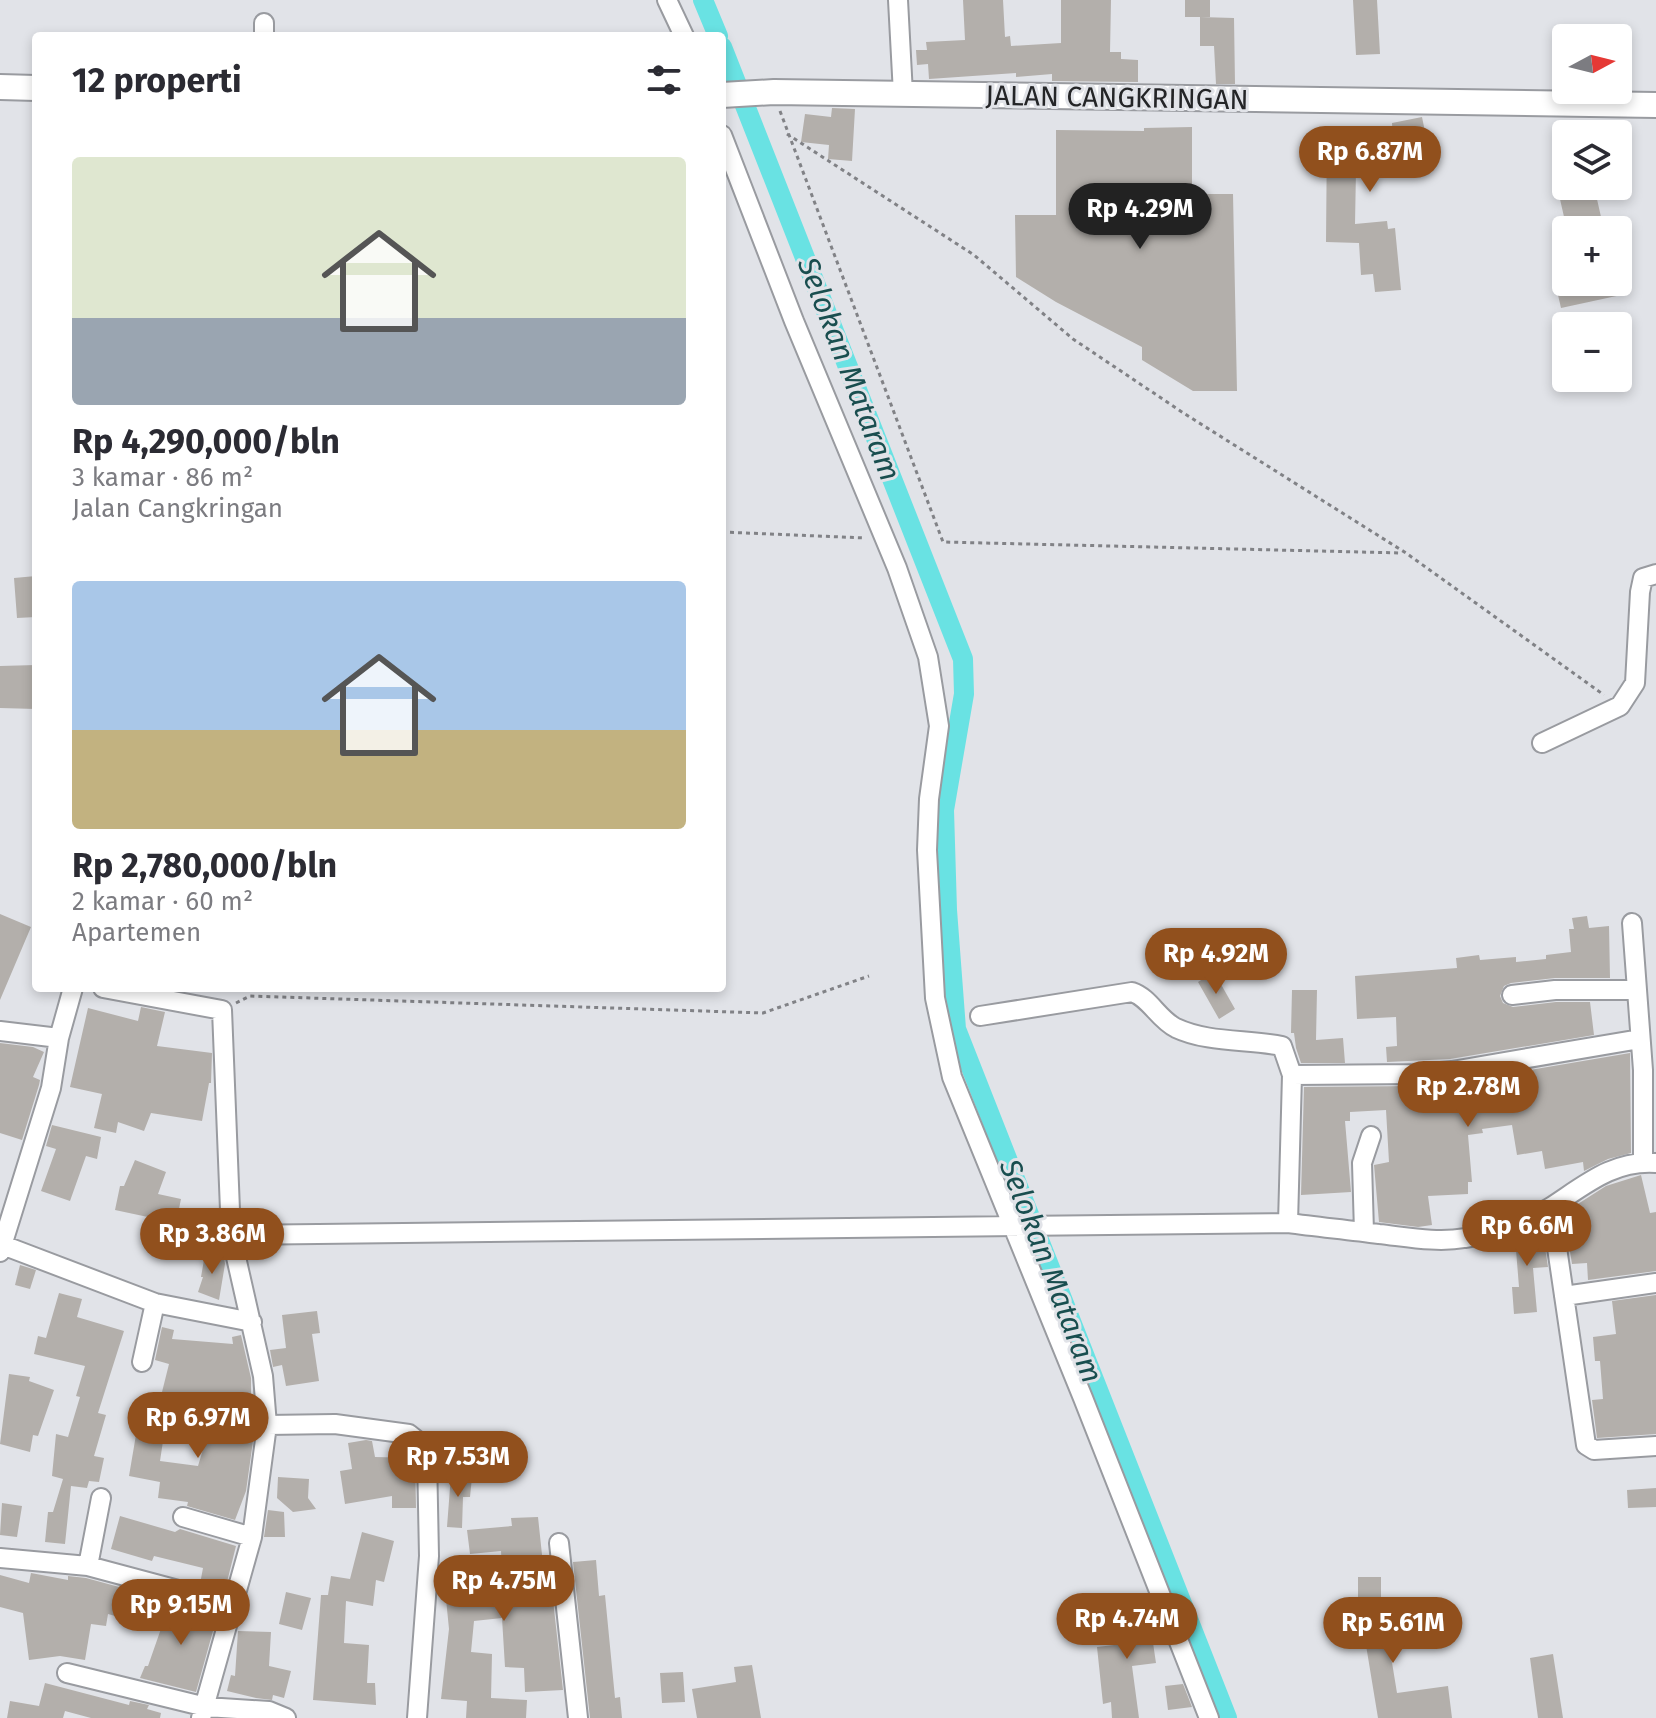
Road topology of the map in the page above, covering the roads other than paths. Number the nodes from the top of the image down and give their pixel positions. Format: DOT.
graph roads {
  1 [pos="667,0"];
  2 [pos="898,0"];
  3 [pos="682,32"];
  4 [pos="0,87"];
  5 [pos="32,88"];
  6 [pos="903,94"];
  7 [pos="726,95"];
  8 [pos="1656,105"];
  9 [pos="726,145"];
  10 [pos="1656,574"];
  11 [pos="1542,743"];
  12 [pos="1632,923"];
  13 [pos="1636,990"];
  14 [pos="72,992"];
  15 [pos="125,992"];
  16 [pos="1512,995"];
  17 [pos="980,1016"];
  18 [pos="0,1031"];
  19 [pos="59,1038"];
  20 [pos="1640,1039"];
  21 [pos="1650,1070"];
  22 [pos="1292,1075"];
  23 [pos="1371,1136"];
  24 [pos="1650,1163"];
  25 [pos="1551,1207"];
  26 [pos="1288,1223"];
  27 [pos="1020,1226"];
  28 [pos="1364,1232"];
  29 [pos="231,1235"];
  30 [pos="1,1247"];
  31 [pos="1656,1283"];
  32 [pos="1564,1296"];
  33 [pos="155,1303"];
  34 [pos="252,1322"];
  35 [pos="142,1362"];
  36 [pos="267,1425"];
  37 [pos="1656,1446"];
  38 [pos="101,1498"];
  39 [pos="183,1517"];
  40 [pos="252,1537"];
  41 [pos="559,1543"];
  42 [pos="0,1558"];
  43 [pos="88,1566"];
  44 [pos="234,1605"];
  45 [pos="67,1673"];
  46 [pos="204,1713"];
  47 [pos="286,1718"];
  48 [pos="417,1718"];
  49 [pos="578,1718"];
  50 [pos="1209,1718"];
  1 -- 3 [label="street"];
  2 -- 6 [label="street"];
  4 -- 5 [label="main road"];
  6 -- 7 [label="main road, JALAN CANGKRINGAN"];
  6 -- 8 [label="main road, JALAN CANGKRINGAN"];
  9 -- 27 [label="street"];
  10 -- 11 [label="street"];
  12 -- 13 [label="street"];
  13 -- 16 [label="street"];
  13 -- 20 [label="street"];
  14 -- 19 [label="street"];
  15 -- 29 [label="street"];
  17 -- 22 [label="street"];
  18 -- 19 [label="street"];
  19 -- 30 [label="street"];
  20 -- 21 [label="street"];
  20 -- 22 [label="street"];
  21 -- 24 [label="street"];
  22 -- 26 [label="street"];
  23 -- 28 [label="street"];
  24 -- 25 [label="street"];
  25 -- 28 [label="street"];
  25 -- 32 [label="street"];
  26 -- 27 [label="street"];
  26 -- 28 [label="street"];
  27 -- 29 [label="street"];
  27 -- 50 [label="street"];
  29 -- 34 [label="street"];
  30 -- 33 [label="street"];
  31 -- 32 [label="street"];
  32 -- 37 [label="street"];
  33 -- 34 [label="street"];
  33 -- 35 [label="street"];
  34 -- 36 [label="street"];
  36 -- 40 [label="street"];
  36 -- 48 [label="street"];
  38 -- 43 [label="street"];
  39 -- 40 [label="street"];
  40 -- 44 [label="street"];
  41 -- 49 [label="street"];
  42 -- 43 [label="street"];
  43 -- 44 [label="street"];
  44 -- 46 [label="street"];
  45 -- 46 [label="street"];
  46 -- 47 [label="street"];
}
